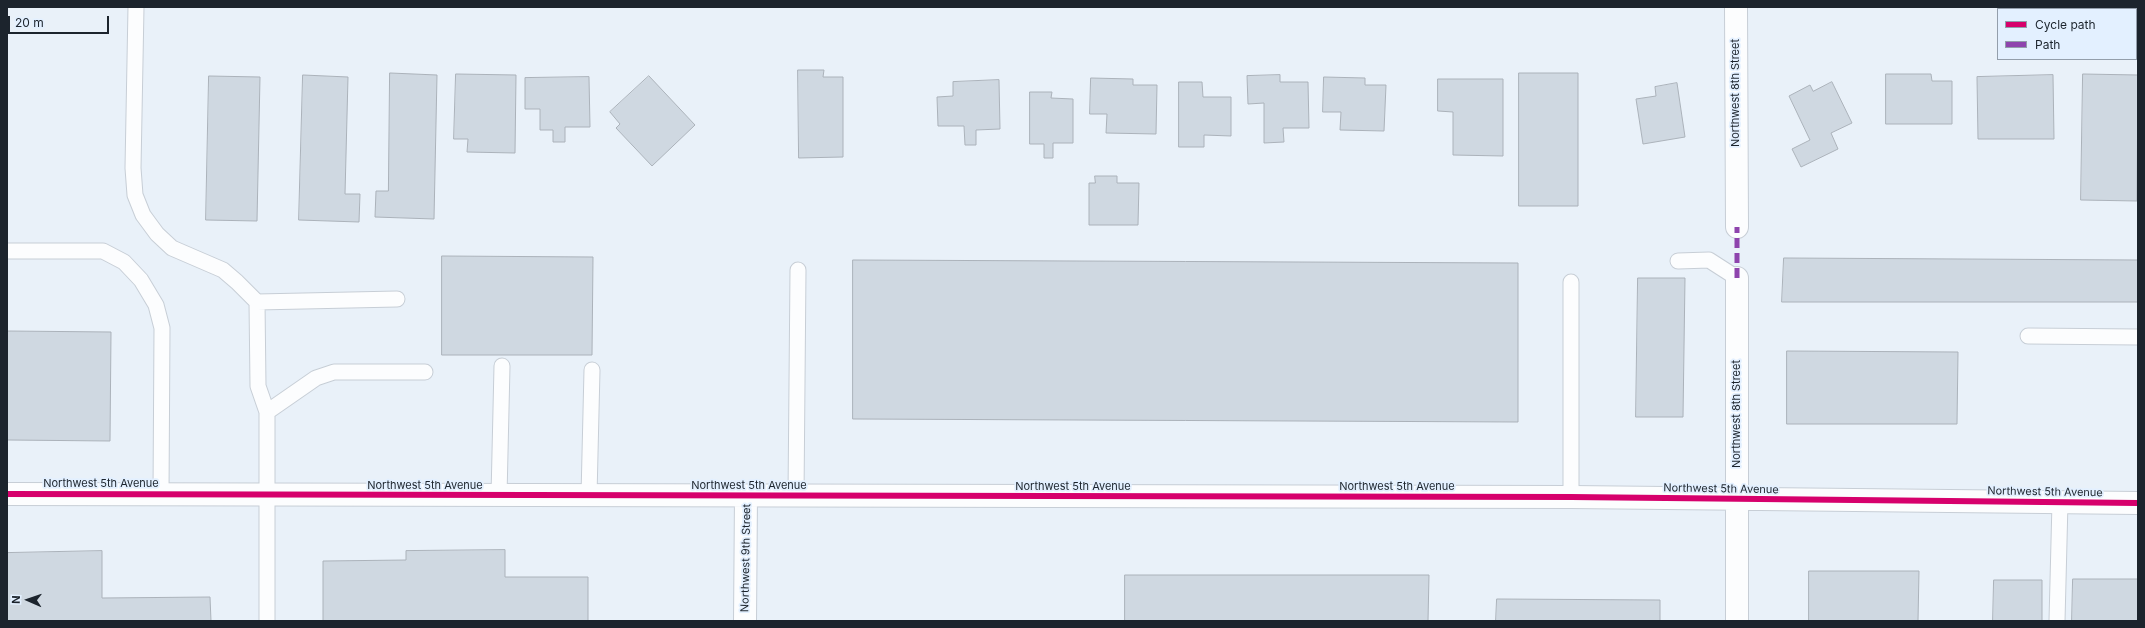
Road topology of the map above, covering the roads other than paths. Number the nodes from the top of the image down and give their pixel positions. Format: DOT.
graph roads {
  1 [pos="136,7"];
  2 [pos="1736,7"];
  3 [pos="1737,227"];
  4 [pos="7,251"];
  5 [pos="1678,261"];
  6 [pos="798,270"];
  7 [pos="1737,278"];
  8 [pos="1571,282"];
  9 [pos="397,299"];
  10 [pos="257,302"];
  11 [pos="2028,336"];
  12 [pos="2138,337"];
  13 [pos="502,366"];
  14 [pos="592,370"];
  15 [pos="425,372"];
  16 [pos="267,412"];
  17 [pos="7,494"];
  18 [pos="161,494"];
  19 [pos="267,495"];
  20 [pos="499,496"];
  21 [pos="589,496"];
  22 [pos="746,496"];
  23 [pos="796,496"];
  24 [pos="1571,498"];
  25 [pos="1737,499"];
  26 [pos="2060,502"];
  27 [pos="2138,503"];
  28 [pos="267,621"];
  29 [pos="745,621"];
  30 [pos="1737,621"];
  31 [pos="2057,621"];
  1 -- 10 [label="lane"];
  2 -- 3 [label="street, Northwest 8th Street"];
  4 -- 18 [label="lane"];
  5 -- 7 [label="lane"];
  6 -- 23 [label="lane"];
  7 -- 25 [label="street, Northwest 8th Street"];
  8 -- 24 [label="lane"];
  9 -- 10 [label="lane"];
  10 -- 16 [label="lane"];
  11 -- 12 [label="lane"];
  13 -- 20 [label="lane"];
  14 -- 21 [label="lane"];
  15 -- 16 [label="lane"];
  16 -- 19 [label="lane"];
  17 -- 18 [label="street, Northwest 5th Avenue"];
  18 -- 19 [label="street, Northwest 5th Avenue"];
  19 -- 20 [label="street, Northwest 5th Avenue"];
  19 -- 28 [label="lane"];
  20 -- 21 [label="street, Northwest 5th Avenue"];
  21 -- 22 [label="street, Northwest 5th Avenue"];
  22 -- 23 [label="street, Northwest 5th Avenue"];
  22 -- 29 [label="street, Northwest 9th Street"];
  23 -- 24 [label="street, Northwest 5th Avenue"];
  24 -- 25 [label="street, Northwest 5th Avenue"];
  25 -- 26 [label="street, Northwest 5th Avenue"];
  25 -- 30 [label="street, Northwest 8th Street"];
  26 -- 27 [label="street, Northwest 5th Avenue"];
  26 -- 31 [label="lane"];
}
